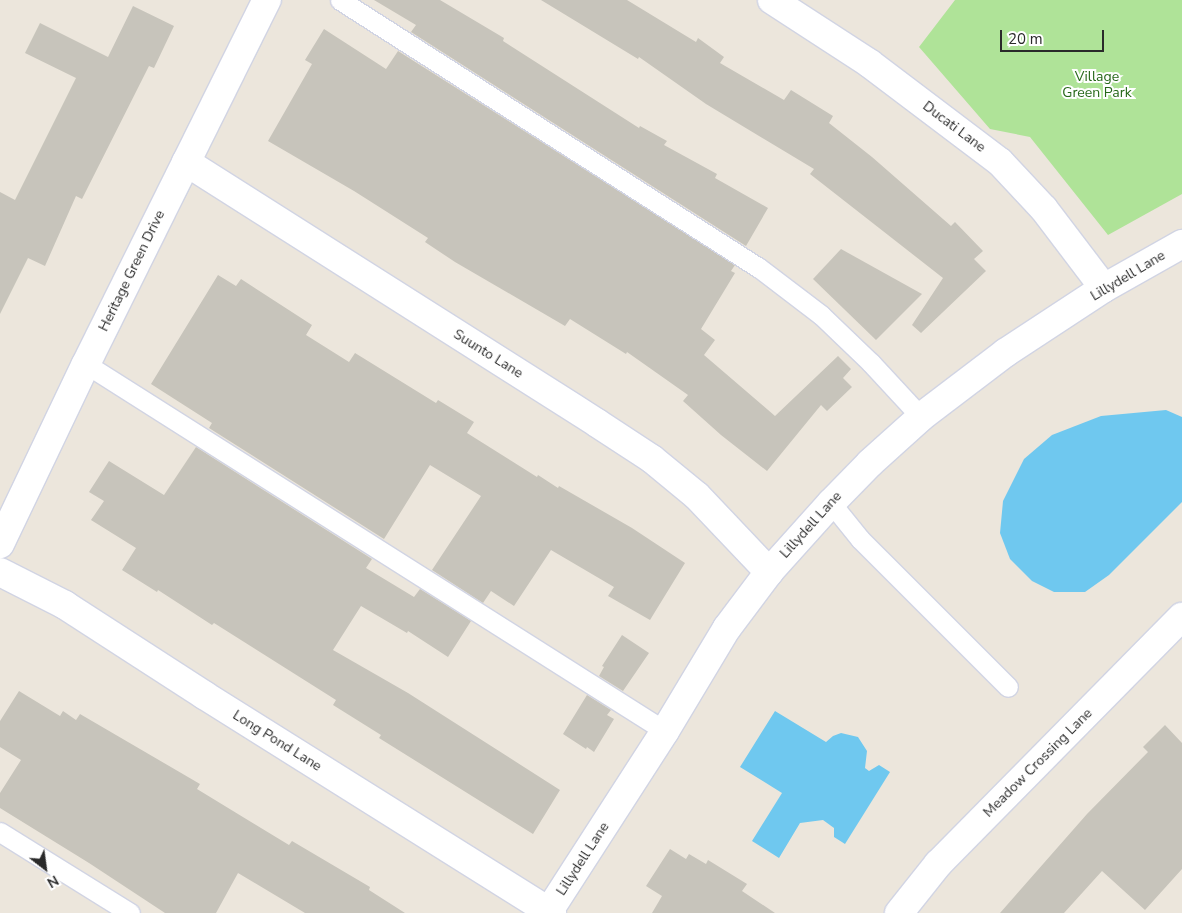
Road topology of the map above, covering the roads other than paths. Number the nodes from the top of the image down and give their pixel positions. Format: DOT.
graph roads {
  1 [pos="267,0"];
  2 [pos="340,0"];
  3 [pos="772,0"];
  4 [pos="186,162"];
  5 [pos="1182,244"];
  6 [pos="1104,288"];
  7 [pos="86,364"];
  8 [pos="921,418"];
  9 [pos="831,503"];
  10 [pos="0,544"];
  11 [pos="0,572"];
  12 [pos="769,572"];
  13 [pos="1182,617"];
  14 [pos="1008,687"];
  15 [pos="665,731"];
  16 [pos="0,832"];
  17 [pos="551,912"];
  18 [pos="130,913"];
  19 [pos="899,913"];
  1 -- 4 [label="street, Heritage Green Drive"];
  2 -- 8 [label="lane"];
  3 -- 6 [label="street, Ducati Lane"];
  4 -- 7 [label="street, Heritage Green Drive"];
  4 -- 12 [label="street, Suunto Lane"];
  5 -- 6 [label="street, Lillydell Lane"];
  6 -- 8 [label="street, Lillydell Lane"];
  7 -- 10 [label="street, Heritage Green Drive"];
  7 -- 15 [label="lane"];
  8 -- 9 [label="street, Lillydell Lane"];
  9 -- 12 [label="street, Lillydell Lane"];
  9 -- 14 [label="lane"];
  11 -- 17 [label="street, Long Pond Lane"];
  12 -- 15 [label="street, Lillydell Lane"];
  13 -- 19 [label="street, Meadow Crossing Lane"];
  15 -- 17 [label="street, Lillydell Lane"];
  16 -- 18 [label="lane"];
}
